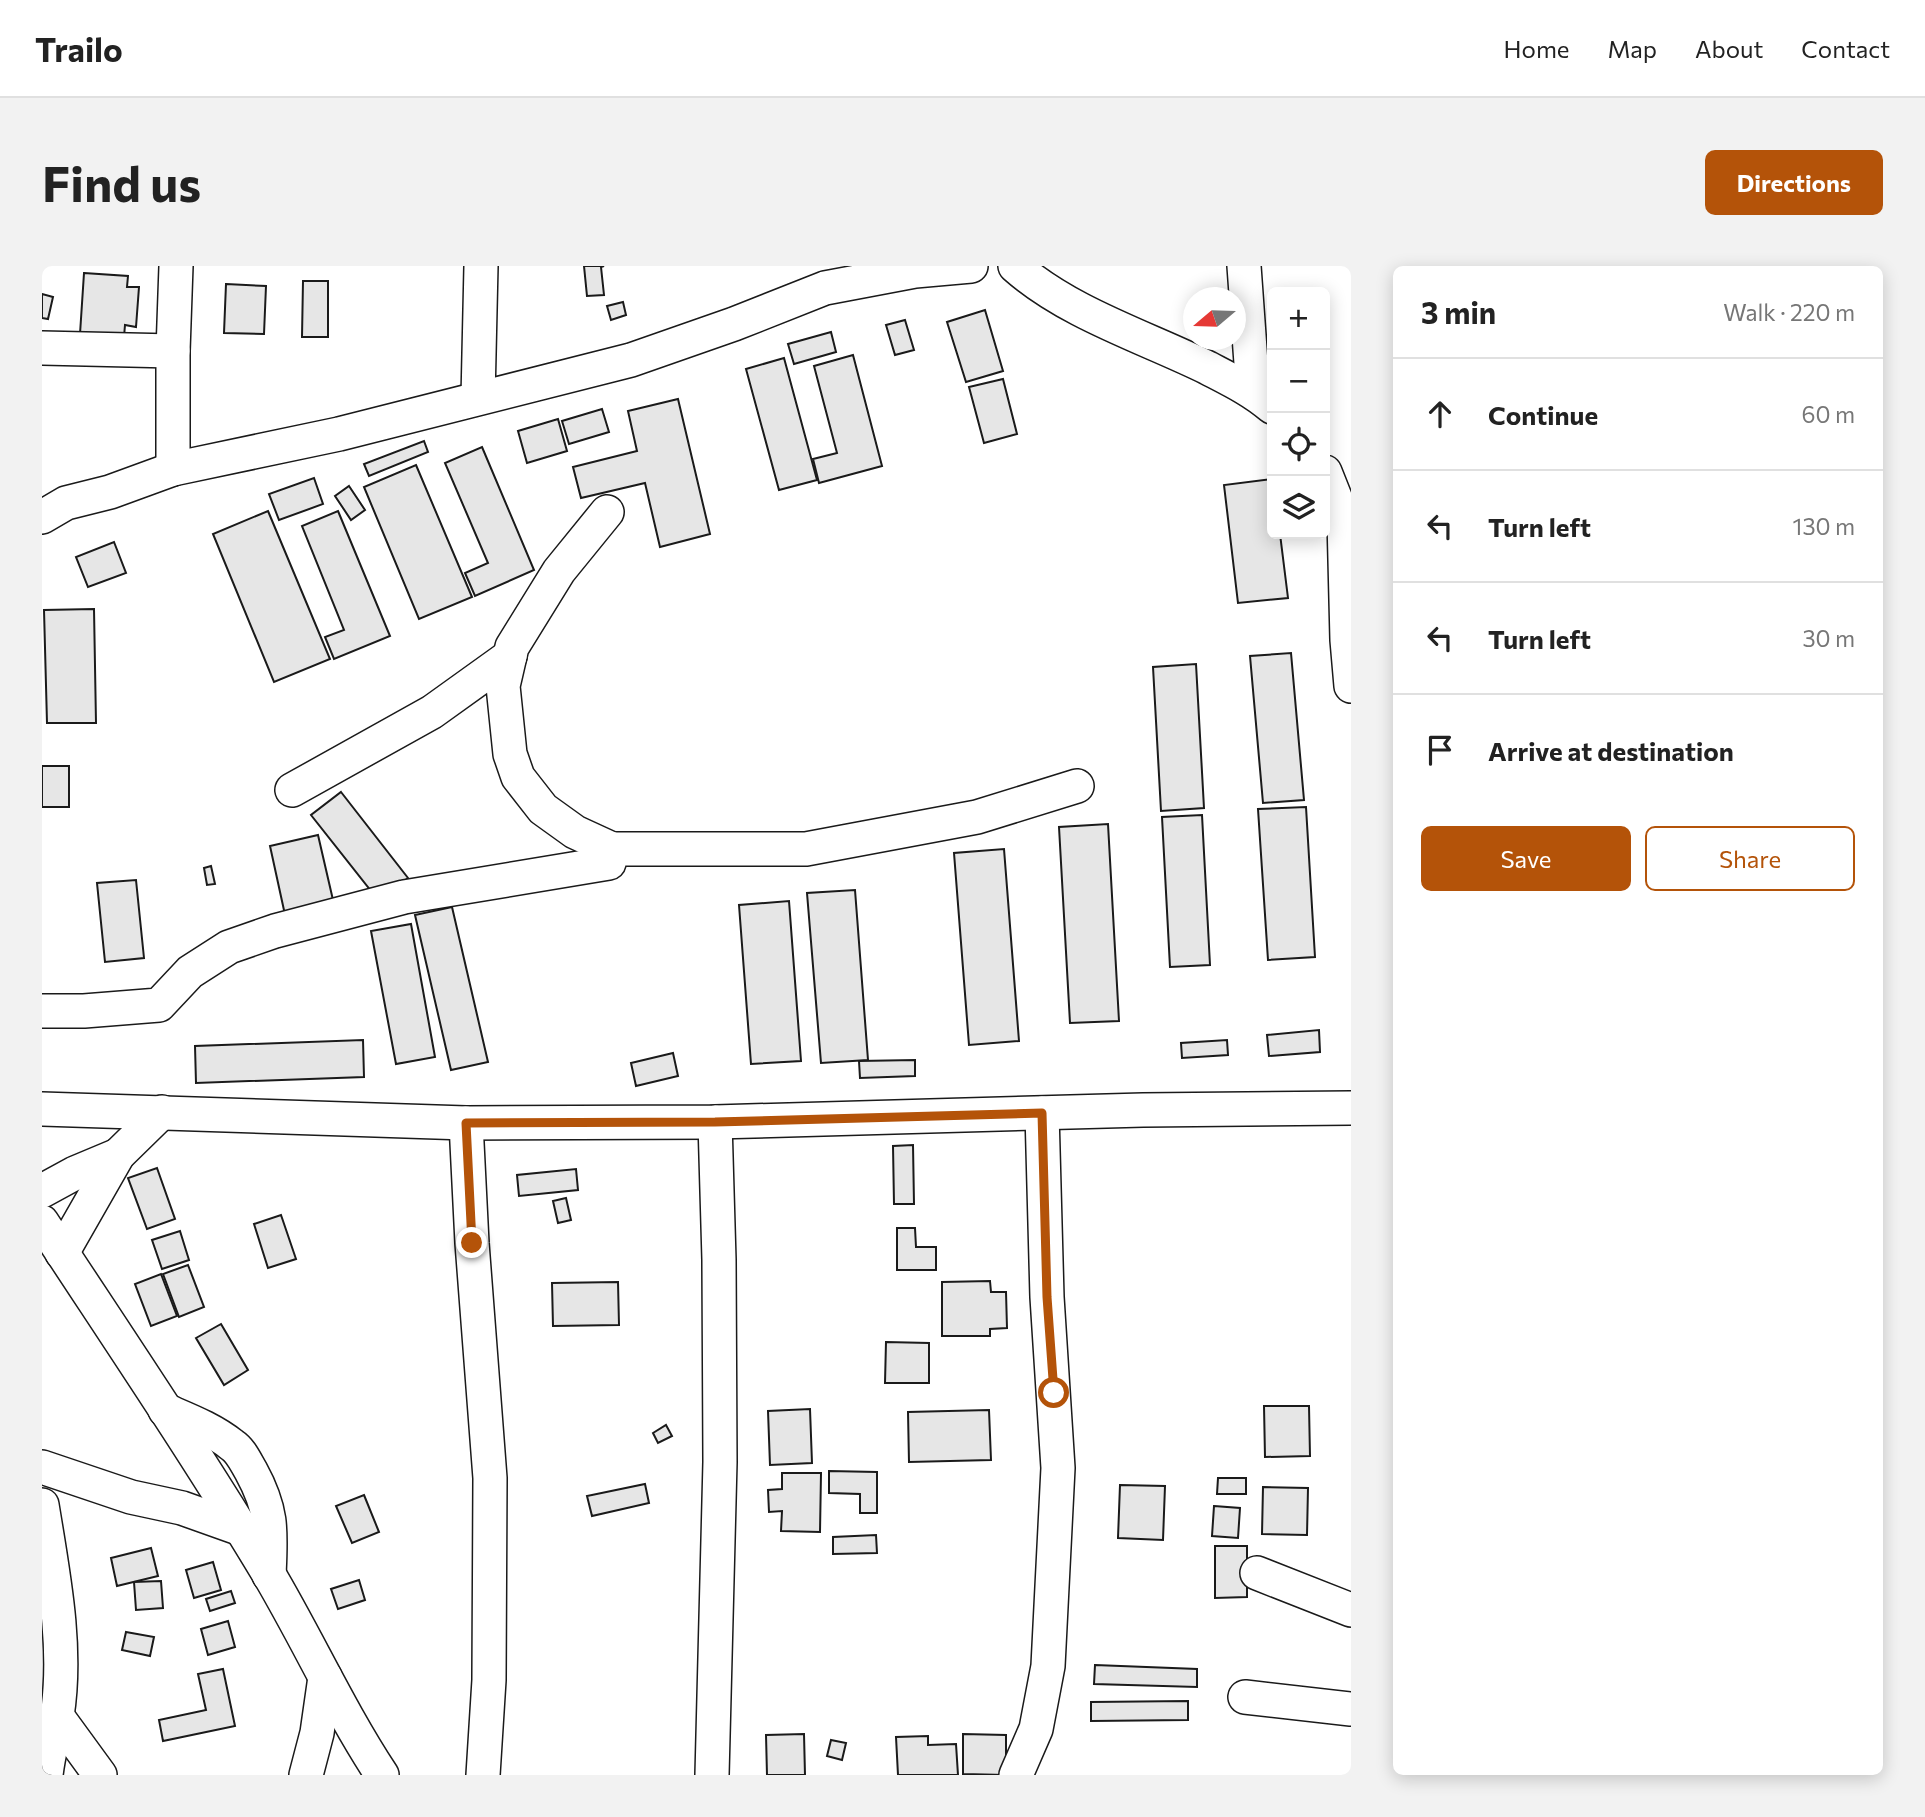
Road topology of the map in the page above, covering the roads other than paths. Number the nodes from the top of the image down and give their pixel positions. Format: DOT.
graph roads {
  1 [pos="176,266"];
  2 [pos="481,266"];
  3 [pos="971,266"];
  4 [pos="1015,266"];
  5 [pos="1244,266"];
  6 [pos="42,348"];
  7 [pos="173,351"];
  8 [pos="478,398"];
  9 [pos="1263,399"];
  10 [pos="173,469"];
  11 [pos="1327,476"];
  12 [pos="607,512"];
  13 [pos="42,517"];
  14 [pos="1347,522"];
  15 [pos="1349,639"];
  16 [pos="510,656"];
  17 [pos="1351,686"];
  18 [pos="1077,786"];
  19 [pos="292,790"];
  20 [pos="612,849"];
  21 [pos="42,1011"];
  22 [pos="1351,1108"];
  23 [pos="42,1109"];
  24 [pos="162,1112"];
  25 [pos="1042,1113"];
  26 [pos="715,1122"];
  27 [pos="466,1123"];
  28 [pos="118,1155"];
  29 [pos="42,1191"];
  30 [pos="42,1222"];
  31 [pos="62,1253"];
  32 [pos="165,1410"];
  33 [pos="42,1467"];
  34 [pos="42,1505"];
  35 [pos="241,1529"];
  36 [pos="1256,1573"];
  37 [pos="269,1575"];
  38 [pos="1351,1609"];
  39 [pos="325,1677"];
  40 [pos="1245,1697"];
  41 [pos="1351,1709"];
  42 [pos="49,1747"];
  43 [pos="100,1775"];
  44 [pos="306,1775"];
  45 [pos="382,1775"];
  46 [pos="483,1775"];
  47 [pos="712,1775"];
  48 [pos="1016,1775"];
  1 -- 7 [label="street"];
  2 -- 8 [label="street"];
  3 -- 8 [label="street"];
  4 -- 9 [label="street"];
  5 -- 9 [label="street"];
  6 -- 7 [label="street"];
  7 -- 10 [label="street"];
  8 -- 10 [label="street"];
  10 -- 13 [label="street"];
  11 -- 14 [label="street"];
  12 -- 16 [label="street"];
  14 -- 15 [label="street"];
  15 -- 17 [label="street"];
  16 -- 19 [label="street"];
  16 -- 20 [label="street"];
  18 -- 20 [label="street"];
  20 -- 21 [label="street"];
  22 -- 25 [label="street"];
  23 -- 24 [label="street"];
  24 -- 27 [label="street"];
  24 -- 28 [label="street"];
  25 -- 26 [label="street"];
  25 -- 48 [label="street"];
  26 -- 27 [label="street"];
  26 -- 47 [label="street"];
  27 -- 46 [label="street"];
  28 -- 29 [label="street"];
  28 -- 31 [label="street"];
  30 -- 31 [label="street"];
  31 -- 32 [label="street"];
  32 -- 35 [label="street"];
  32 -- 37 [label="street"];
  33 -- 35 [label="street"];
  34 -- 42 [label="street"];
  35 -- 37 [label="street"];
  36 -- 38 [label="street"];
  37 -- 39 [label="street"];
  39 -- 44 [label="street"];
  39 -- 45 [label="street"];
  40 -- 41 [label="street"];
  42 -- 43 [label="street"];
}
